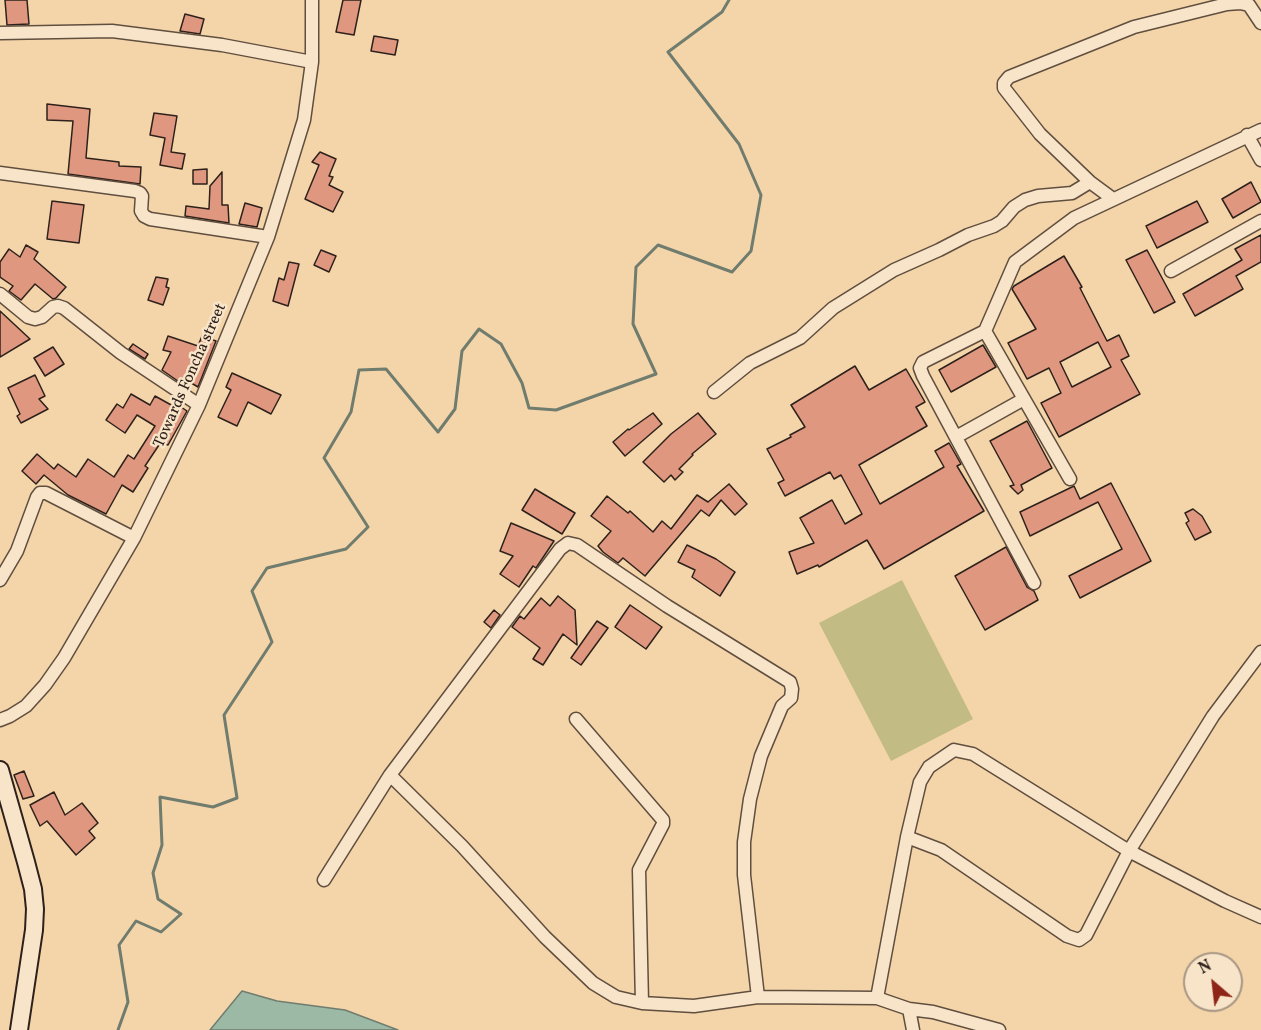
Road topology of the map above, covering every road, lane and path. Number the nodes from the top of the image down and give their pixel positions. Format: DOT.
graph roads {
  1 [pos="312,0"];
  2 [pos="1261,23"];
  3 [pos="0,33"];
  4 [pos="312,62"];
  5 [pos="1261,130"];
  6 [pos="1247,135"];
  7 [pos="1261,160"];
  8 [pos="0,173"];
  9 [pos="1090,182"];
  10 [pos="1113,199"];
  11 [pos="1261,221"];
  12 [pos="268,237"];
  13 [pos="1171,271"];
  14 [pos="0,294"];
  15 [pos="985,331"];
  16 [pos="714,392"];
  17 [pos="1024,399"];
  18 [pos="199,405"];
  19 [pos="957,437"];
  20 [pos="1070,479"];
  21 [pos="134,538"];
  22 [pos="0,580"];
  23 [pos="1034,583"];
  24 [pos="1261,652"];
  25 [pos="576,719"];
  26 [pos="0,720"];
  27 [pos="0,770"];
  28 [pos="390,776"];
  29 [pos="907,837"];
  30 [pos="1129,851"];
  31 [pos="324,880"];
  32 [pos="1261,917"];
  33 [pos="758,997"];
  34 [pos="877,998"];
  35 [pos="642,1003"];
  36 [pos="909,1009"];
  37 [pos="19,1030"];
  38 [pos="913,1030"];
  39 [pos="999,1030"];
  1 -- 4 [label="street, Towards Foncha street"];
  2 -- 9 [label="street"];
  3 -- 4 [label="street"];
  4 -- 12 [label="street, Towards Foncha street"];
  5 -- 6 [label="street"];
  6 -- 7 [label="street"];
  6 -- 10 [label="street"];
  8 -- 12 [label="street"];
  9 -- 10 [label="street"];
  9 -- 16 [label="street"];
  10 -- 15 [label="street"];
  11 -- 13 [label="street"];
  12 -- 18 [label="street, Towards Foncha street"];
  14 -- 18 [label="street"];
  15 -- 17 [label="street"];
  15 -- 19 [label="street"];
  17 -- 19 [label="street"];
  17 -- 20 [label="street"];
  18 -- 21 [label="street, Towards Foncha street"];
  19 -- 23 [label="street"];
  21 -- 22 [label="street"];
  21 -- 26 [label="street, Towards Foncha street"];
  24 -- 30 [label="street"];
  25 -- 35 [label="street"];
  27 -- 37 [label="street"];
  28 -- 31 [label="street"];
  28 -- 33 [label="street"];
  28 -- 35 [label="street"];
  29 -- 30 [label="street"];
  29 -- 30 [label="street"];
  29 -- 34 [label="street"];
  30 -- 32 [label="street"];
  33 -- 34 [label="street"];
  33 -- 35 [label="street"];
  34 -- 36 [label="street"];
  36 -- 38 [label="street"];
  36 -- 39 [label="street"];
}
